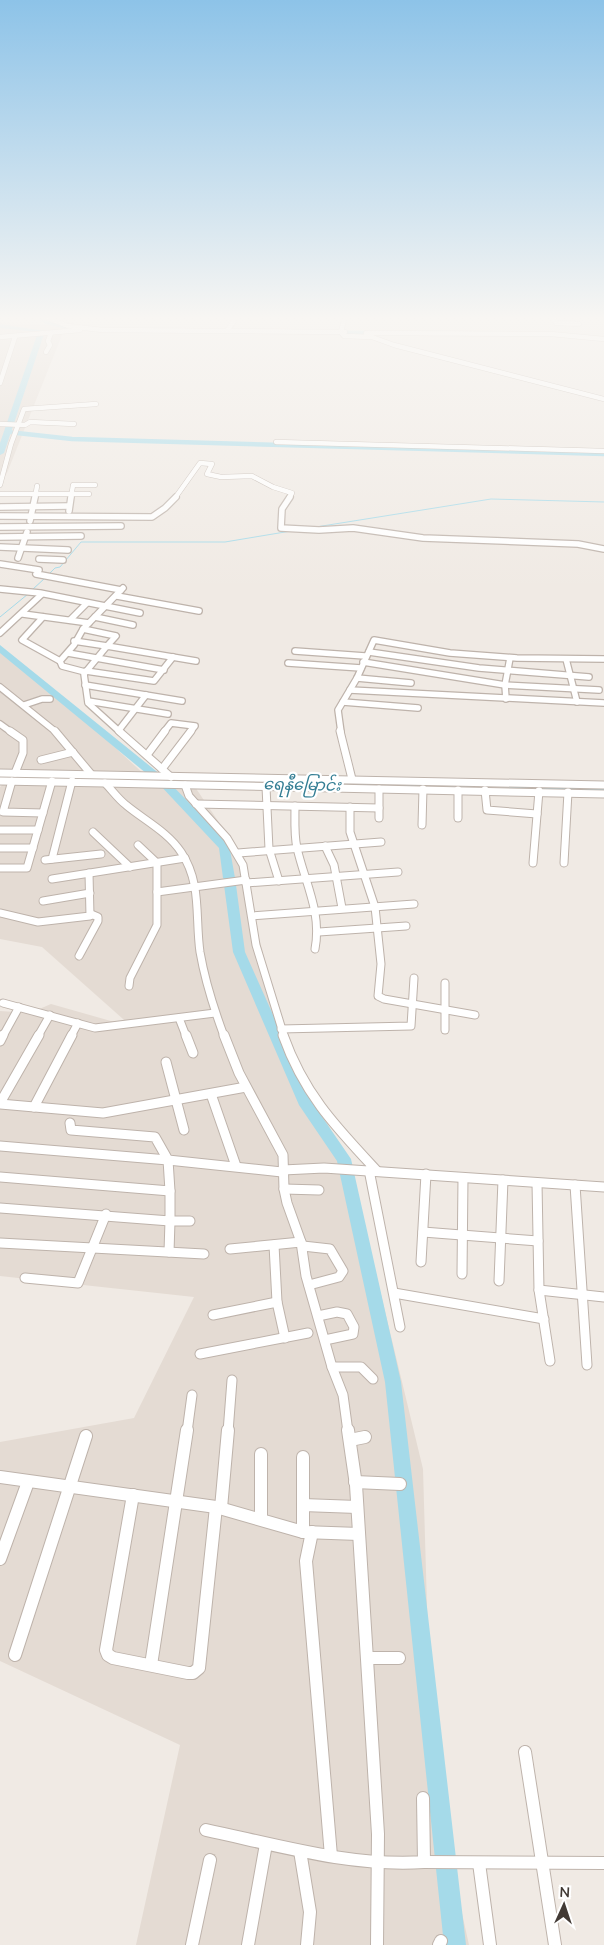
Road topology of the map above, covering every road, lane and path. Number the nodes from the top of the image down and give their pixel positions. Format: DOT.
graph roads {
  1 [pos="27,408"];
  2 [pos="0,424"];
  3 [pos="17,424"];
  4 [pos="74,424"];
  5 [pos="276,442"];
  6 [pos="604,451"];
  7 [pos="0,485"];
  8 [pos="95,485"];
  9 [pos="37,486"];
  10 [pos="0,494"];
  11 [pos="35,494"];
  12 [pos="72,494"];
  13 [pos="89,494"];
  14 [pos="70,506"];
  15 [pos="0,507"];
  16 [pos="32,507"];
  17 [pos="0,516"];
  18 [pos="31,516"];
  19 [pos="68,516"];
  20 [pos="107,516"];
  21 [pos="105,526"];
  22 [pos="121,526"];
  23 [pos="0,527"];
  24 [pos="29,527"];
  25 [pos="81,536"];
  26 [pos="0,537"];
  27 [pos="26,537"];
  28 [pos="0,547"];
  29 [pos="23,548"];
  30 [pos="44,549"];
  31 [pos="604,549"];
  32 [pos="68,550"];
  33 [pos="18,558"];
  34 [pos="63,560"];
  35 [pos="0,564"];
  36 [pos="0,589"];
  37 [pos="42,594"];
  38 [pos="117,596"];
  39 [pos="87,603"];
  40 [pos="106,606"];
  41 [pos="199,611"];
  42 [pos="140,613"];
  43 [pos="23,614"];
  44 [pos="43,617"];
  45 [pos="95,617"];
  46 [pos="70,620"];
  47 [pos="89,623"];
  48 [pos="133,625"];
  49 [pos="83,629"];
  50 [pos="0,633"];
  51 [pos="74,641"];
  52 [pos="107,646"];
  53 [pos="295,651"];
  54 [pos="68,653"];
  55 [pos="173,657"];
  56 [pos="510,658"];
  57 [pos="533,658"];
  58 [pos="96,659"];
  59 [pos="364,659"];
  60 [pos="566,659"];
  61 [pos="604,659"];
  62 [pos="196,661"];
  63 [pos="60,662"];
  64 [pos="288,663"];
  65 [pos="164,670"];
  66 [pos="85,672"];
  67 [pos="506,672"];
  68 [pos="532,674"];
  69 [pos="572,676"];
  70 [pos="589,677"];
  71 [pos="356,678"];
  72 [pos="411,683"];
  73 [pos="85,685"];
  74 [pos="505,685"];
  75 [pos="0,687"];
  76 [pos="574,689"];
  77 [pos="350,690"];
  78 [pos="599,690"];
  79 [pos="146,695"];
  80 [pos="50,699"];
  81 [pos="506,699"];
  82 [pos="88,701"];
  83 [pos="182,701"];
  84 [pos="343,702"];
  85 [pos="577,702"];
  86 [pos="604,703"];
  87 [pos="24,705"];
  88 [pos="418,708"];
  89 [pos="136,709"];
  90 [pos="168,714"];
  91 [pos="0,724"];
  92 [pos="119,730"];
  93 [pos="74,752"];
  94 [pos="147,755"];
  95 [pos="40,760"];
  96 [pos="162,769"];
  97 [pos="0,773"];
  98 [pos="167,776"];
  99 [pos="13,777"];
  100 [pos="97,778"];
  101 [pos="0,780"];
  102 [pos="52,780"];
  103 [pos="352,780"];
  104 [pos="72,781"];
  105 [pos="185,785"];
  106 [pos="604,785"];
  107 [pos="266,787"];
  108 [pos="379,789"];
  109 [pos="423,789"];
  110 [pos="458,790"];
  111 [pos="484,790"];
  112 [pos="539,791"];
  113 [pos="568,792"];
  114 [pos="604,794"];
  115 [pos="196,804"];
  116 [pos="268,806"];
  117 [pos="296,806"];
  118 [pos="350,807"];
  119 [pos="379,808"];
  120 [pos="43,814"];
  121 [pos="538,814"];
  122 [pos="379,818"];
  123 [pos="458,818"];
  124 [pos="422,825"];
  125 [pos="0,830"];
  126 [pos="38,830"];
  127 [pos="93,832"];
  128 [pos="381,842"];
  129 [pos="355,844"];
  130 [pos="138,845"];
  131 [pos="325,846"];
  132 [pos="0,848"];
  133 [pos="33,848"];
  134 [pos="297,848"];
  135 [pos="269,849"];
  136 [pos="238,853"];
  137 [pos="101,854"];
  138 [pos="185,858"];
  139 [pos="157,863"];
  140 [pos="564,863"];
  141 [pos="533,864"];
  142 [pos="130,867"];
  143 [pos="0,868"];
  144 [pos="398,872"];
  145 [pos="89,873"];
  146 [pos="366,874"];
  147 [pos="336,877"];
  148 [pos="52,879"];
  149 [pos="308,879"];
  150 [pos="244,881"];
  151 [pos="280,881"];
  152 [pos="196,887"];
  153 [pos="157,892"];
  154 [pos="90,893"];
  155 [pos="43,901"];
  156 [pos="414,904"];
  157 [pos="375,907"];
  158 [pos="342,908"];
  159 [pos="314,910"];
  160 [pos="0,913"];
  161 [pos="91,914"];
  162 [pos="252,916"];
  163 [pos="406,926"];
  164 [pos="377,927"];
  165 [pos="320,932"];
  166 [pos="315,949"];
  167 [pos="80,956"];
  168 [pos="414,978"];
  169 [pos="445,983"];
  170 [pos="129,986"];
  171 [pos="3,1003"];
  172 [pos="413,1004"];
  173 [pos="20,1008"];
  174 [pos="446,1010"];
  175 [pos="215,1013"];
  176 [pos="50,1015"];
  177 [pos="475,1015"];
  178 [pos="179,1018"];
  179 [pos="78,1023"];
  180 [pos="281,1029"];
  181 [pos="445,1030"];
  182 [pos="0,1041"];
  183 [pos="193,1053"];
  184 [pos="166,1062"];
  185 [pos="246,1087"];
  186 [pos="211,1094"];
  187 [pos="176,1101"];
  188 [pos="0,1104"];
  189 [pos="34,1107"];
  190 [pos="70,1123"];
  191 [pos="184,1130"];
  192 [pos="0,1146"];
  193 [pos="168,1160"];
  194 [pos="236,1166"];
  195 [pos="373,1170"];
  196 [pos="282,1172"];
  197 [pos="426,1174"];
  198 [pos="0,1177"];
  199 [pos="463,1178"];
  200 [pos="502,1180"];
  201 [pos="537,1182"];
  202 [pos="575,1185"];
  203 [pos="604,1187"];
  204 [pos="284,1189"];
  205 [pos="319,1190"];
  206 [pos="170,1191"];
  207 [pos="0,1208"];
  208 [pos="106,1214"];
  209 [pos="170,1221"];
  210 [pos="190,1221"];
  211 [pos="423,1232"];
  212 [pos="462,1235"];
  213 [pos="501,1237"];
  214 [pos="538,1241"];
  215 [pos="0,1243"];
  216 [pos="302,1244"];
  217 [pos="274,1245"];
  218 [pos="92,1249"];
  219 [pos="230,1249"];
  220 [pos="169,1252"];
  221 [pos="204,1254"];
  222 [pos="422,1262"];
  223 [pos="462,1274"];
  224 [pos="25,1278"];
  225 [pos="500,1281"];
  226 [pos="309,1285"];
  227 [pos="539,1290"];
  228 [pos="394,1293"];
  229 [pos="583,1294"];
  230 [pos="604,1297"];
  231 [pos="278,1302"];
  232 [pos="214,1314"];
  233 [pos="318,1316"];
  234 [pos="544,1319"];
  235 [pos="400,1327"];
  236 [pos="308,1333"];
  237 [pos="284,1338"];
  238 [pos="325,1340"];
  239 [pos="200,1354"];
  240 [pos="550,1361"];
  241 [pos="587,1365"];
  242 [pos="332,1367"];
  243 [pos="374,1379"];
  244 [pos="232,1380"];
  245 [pos="192,1395"];
  246 [pos="86,1436"];
  247 [pos="365,1437"];
  248 [pos="350,1440"];
  249 [pos="262,1454"];
  250 [pos="303,1457"];
  251 [pos="0,1477"];
  252 [pos="28,1482"];
  253 [pos="355,1482"];
  254 [pos="400,1484"];
  255 [pos="70,1487"];
  256 [pos="133,1495"];
  257 [pos="178,1501"];
  258 [pos="303,1506"];
  259 [pos="218,1507"];
  260 [pos="357,1507"];
  261 [pos="261,1519"];
  262 [pos="308,1532"];
  263 [pos="359,1534"];
  264 [pos="0,1559"];
  265 [pos="15,1655"];
  266 [pos="368,1658"];
  267 [pos="399,1658"];
  268 [pos="151,1665"];
  269 [pos="525,1752"];
  270 [pos="423,1798"];
  271 [pos="206,1830"];
  272 [pos="266,1844"];
  273 [pos="300,1851"];
  274 [pos="331,1856"];
  275 [pos="210,1860"];
  276 [pos="377,1860"];
  277 [pos="424,1862"];
  278 [pos="476,1863"];
  279 [pos="543,1863"];
  280 [pos="604,1863"];
  281 [pos="192,1945"];
  282 [pos="248,1945"];
  283 [pos="307,1945"];
  284 [pos="377,1945"];
  285 [pos="490,1945"];
  286 [pos="555,1945"];
  1 -- 3 [label="street"];
  2 -- 3 [label="street"];
  3 -- 4 [label="street"];
  3 -- 7 [label="street"];
  5 -- 6 [label="street"];
  8 -- 12 [label="street"];
  9 -- 11 [label="street"];
  10 -- 11 [label="street"];
  11 -- 12 [label="street"];
  11 -- 16 [label="street"];
  12 -- 13 [label="street"];
  12 -- 14 [label="street"];
  14 -- 16 [label="street"];
  14 -- 19 [label="street"];
  15 -- 16 [label="street"];
  16 -- 18 [label="street"];
  17 -- 18 [label="street"];
  18 -- 19 [label="street"];
  18 -- 24 [label="street"];
  19 -- 20 [label="street"];
  20 -- 21 [label="street"];
  20 -- 31 [label="street"];
  21 -- 22 [label="street"];
  21 -- 24 [label="street"];
  23 -- 24 [label="street"];
  24 -- 27 [label="street"];
  25 -- 27 [label="street"];
  26 -- 27 [label="street"];
  27 -- 29 [label="street"];
  28 -- 29 [label="street"];
  29 -- 30 [label="street"];
  29 -- 33 [label="street"];
  30 -- 32 [label="street"];
  30 -- 34 [label="street"];
  35 -- 38 [label="street"];
  36 -- 37 [label="street"];
  37 -- 39 [label="street"];
  37 -- 43 [label="street"];
  38 -- 40 [label="street"];
  38 -- 41 [label="street"];
  39 -- 40 [label="street"];
  39 -- 46 [label="street"];
  40 -- 42 [label="street"];
  40 -- 45 [label="street"];
  43 -- 44 [label="street"];
  43 -- 50 [label="street"];
  44 -- 46 [label="street"];
  44 -- 63 [label="street"];
  45 -- 47 [label="street"];
  45 -- 48 [label="street"];
  46 -- 47 [label="street"];
  47 -- 49 [label="street"];
  49 -- 51 [label="street"];
  49 -- 52 [label="street"];
  51 -- 52 [label="street"];
  51 -- 54 [label="street"];
  52 -- 55 [label="street"];
  52 -- 58 [label="street"];
  53 -- 59 [label="street"];
  54 -- 58 [label="street"];
  54 -- 63 [label="street"];
  55 -- 62 [label="street"];
  55 -- 65 [label="street"];
  56 -- 57 [label="street"];
  56 -- 59 [label="street"];
  56 -- 67 [label="street"];
  57 -- 60 [label="street"];
  57 -- 68 [label="street"];
  58 -- 65 [label="street"];
  58 -- 66 [label="street"];
  59 -- 64 [label="street"];
  59 -- 67 [label="street"];
  59 -- 71 [label="street"];
  59 -- 74 [label="street"];
  60 -- 61 [label="street"];
  60 -- 69 [label="street"];
  63 -- 66 [label="street"];
  65 -- 66 [label="street"];
  66 -- 73 [label="street"];
  67 -- 68 [label="street"];
  67 -- 74 [label="street"];
  68 -- 69 [label="street"];
  69 -- 70 [label="street"];
  69 -- 76 [label="street"];
  71 -- 72 [label="street"];
  71 -- 77 [label="street"];
  73 -- 79 [label="street"];
  73 -- 82 [label="street"];
  74 -- 76 [label="street"];
  74 -- 81 [label="street"];
  75 -- 87 [label="street"];
  76 -- 78 [label="street"];
  76 -- 85 [label="street"];
  77 -- 81 [label="street"];
  77 -- 84 [label="street"];
  79 -- 83 [label="street"];
  79 -- 89 [label="street"];
  80 -- 87 [label="street"];
  81 -- 85 [label="street"];
  82 -- 89 [label="street"];
  82 -- 92 [label="street"];
  84 -- 88 [label="street"];
  84 -- 103 [label="street"];
  85 -- 86 [label="street"];
  87 -- 93 [label="street"];
  89 -- 90 [label="street"];
  89 -- 92 [label="street"];
  91 -- 99 [label="street"];
  92 -- 94 [label="street"];
  93 -- 95 [label="street"];
  93 -- 100 [label="street"];
  94 -- 96 [label="street"];
  94 -- 96 [label="street"];
  96 -- 98 [label="street"];
  97 -- 99 [label="street"];
  98 -- 100 [label="street"];
  98 -- 103 [label="street"];
  99 -- 100 [label="street"];
  99 -- 101 [label="street"];
  99 -- 102 [label="street"];
  99 -- 120 [label="street"];
  100 -- 104 [label="street"];
  100 -- 105 [label="street"];
  100 -- 138 [label="street"];
  102 -- 104 [label="street"];
  102 -- 120 [label="street"];
  103 -- 106 [label="street"];
  104 -- 137 [label="street"];
  105 -- 107 [label="street"];
  105 -- 115 [label="street"];
  107 -- 108 [label="street"];
  107 -- 116 [label="street"];
  108 -- 109 [label="street"];
  108 -- 119 [label="street"];
  109 -- 110 [label="street"];
  109 -- 124 [label="street"];
  110 -- 111 [label="street"];
  110 -- 123 [label="street"];
  111 -- 112 [label="street"];
  111 -- 121 [label="street"];
  112 -- 113 [label="street"];
  112 -- 121 [label="street"];
  113 -- 114 [label="street"];
  113 -- 140 [label="street"];
  115 -- 116 [label="street"];
  115 -- 136 [label="street"];
  116 -- 117 [label="street"];
  116 -- 135 [label="street"];
  117 -- 118 [label="street"];
  117 -- 134 [label="street"];
  118 -- 119 [label="street"];
  118 -- 129 [label="street"];
  119 -- 122 [label="street"];
  120 -- 126 [label="street"];
  121 -- 141 [label="street"];
  125 -- 126 [label="street"];
  126 -- 133 [label="street"];
  127 -- 142 [label="street"];
  128 -- 129 [label="street"];
  129 -- 131 [label="street"];
  129 -- 146 [label="street"];
  130 -- 139 [label="street"];
  131 -- 134 [label="street"];
  131 -- 147 [label="street"];
  132 -- 133 [label="street"];
  133 -- 143 [label="street"];
  134 -- 135 [label="street"];
  134 -- 149 [label="street"];
  135 -- 136 [label="street"];
  135 -- 151 [label="street"];
  136 -- 150 [label="street"];
  138 -- 139 [label="street"];
  138 -- 152 [label="street"];
  139 -- 142 [label="street"];
  139 -- 153 [label="street"];
  142 -- 145 [label="street"];
  144 -- 146 [label="street"];
  145 -- 148 [label="street"];
  145 -- 154 [label="street"];
  146 -- 147 [label="street"];
  146 -- 157 [label="street"];
  147 -- 149 [label="street"];
  147 -- 158 [label="street"];
  149 -- 151 [label="street"];
  149 -- 159 [label="street"];
  150 -- 151 [label="street"];
  150 -- 152 [label="street"];
  150 -- 162 [label="street"];
  152 -- 153 [label="street"];
  152 -- 175 [label="street"];
  153 -- 170 [label="street"];
  154 -- 155 [label="street"];
  154 -- 161 [label="street"];
  156 -- 157 [label="street"];
  157 -- 158 [label="street"];
  157 -- 164 [label="street"];
  158 -- 159 [label="street"];
  159 -- 162 [label="street"];
  159 -- 165 [label="street"];
  160 -- 161 [label="street"];
  161 -- 167 [label="street"];
  162 -- 180 [label="street"];
  163 -- 164 [label="street"];
  164 -- 165 [label="street"];
  164 -- 172 [label="street"];
  165 -- 166 [label="street"];
  168 -- 172 [label="street"];
  169 -- 174 [label="street"];
  171 -- 173 [label="street"];
  172 -- 174 [label="street"];
  172 -- 180 [label="street"];
  173 -- 176 [label="street"];
  173 -- 182 [label="street"];
  174 -- 177 [label="street"];
  174 -- 181 [label="street"];
  175 -- 178 [label="street"];
  175 -- 185 [label="street"];
  176 -- 179 [label="street"];
  176 -- 188 [label="street"];
  178 -- 179 [label="street"];
  178 -- 183 [label="street"];
  179 -- 189 [label="street"];
  180 -- 195 [label="street"];
  184 -- 187 [label="street"];
  185 -- 186 [label="street"];
  185 -- 196 [label="street"];
  186 -- 187 [label="street"];
  186 -- 194 [label="street"];
  187 -- 189 [label="street"];
  187 -- 191 [label="street"];
  188 -- 189 [label="street"];
  190 -- 193 [label="street"];
  192 -- 193 [label="street"];
  193 -- 194 [label="street"];
  193 -- 206 [label="street"];
  194 -- 196 [label="street"];
  195 -- 196 [label="street"];
  195 -- 197 [label="street"];
  195 -- 228 [label="street"];
  196 -- 204 [label="street"];
  197 -- 199 [label="street"];
  197 -- 211 [label="street"];
  198 -- 206 [label="street"];
  199 -- 200 [label="street"];
  199 -- 212 [label="street"];
  200 -- 201 [label="street"];
  200 -- 213 [label="street"];
  201 -- 202 [label="street"];
  201 -- 214 [label="street"];
  202 -- 203 [label="street"];
  202 -- 229 [label="street"];
  204 -- 205 [label="street"];
  204 -- 216 [label="street"];
  206 -- 209 [label="street"];
  207 -- 208 [label="street"];
  208 -- 209 [label="street"];
  208 -- 218 [label="street"];
  209 -- 210 [label="street"];
  209 -- 220 [label="street"];
  211 -- 212 [label="street"];
  211 -- 222 [label="street"];
  212 -- 213 [label="street"];
  212 -- 223 [label="street"];
  213 -- 214 [label="street"];
  213 -- 225 [label="street"];
  214 -- 227 [label="street"];
  215 -- 218 [label="street"];
  216 -- 217 [label="street"];
  216 -- 226 [label="street"];
  216 -- 226 [label="street"];
  217 -- 219 [label="street"];
  217 -- 231 [label="street"];
  218 -- 220 [label="street"];
  218 -- 224 [label="street"];
  220 -- 221 [label="street"];
  226 -- 233 [label="street"];
  227 -- 229 [label="street"];
  227 -- 234 [label="street"];
  228 -- 234 [label="street"];
  228 -- 235 [label="street"];
  229 -- 230 [label="street"];
  229 -- 241 [label="street"];
  231 -- 232 [label="street"];
  231 -- 237 [label="street"];
  233 -- 238 [label="street"];
  233 -- 238 [label="street"];
  234 -- 240 [label="street"];
  236 -- 237 [label="street"];
  237 -- 239 [label="street"];
  238 -- 242 [label="street"];
  242 -- 243 [label="street"];
  242 -- 248 [label="street"];
  244 -- 259 [label="street"];
  245 -- 257 [label="street"];
  246 -- 255 [label="street"];
  247 -- 248 [label="street"];
  248 -- 253 [label="street"];
  249 -- 261 [label="street"];
  250 -- 258 [label="street"];
  251 -- 252 [label="street"];
  252 -- 255 [label="street"];
  252 -- 264 [label="street"];
  253 -- 254 [label="street"];
  253 -- 260 [label="street"];
  255 -- 256 [label="street"];
  255 -- 265 [label="street"];
  256 -- 257 [label="street"];
  256 -- 268 [label="street"];
  257 -- 259 [label="street"];
  257 -- 268 [label="street"];
  258 -- 260 [label="street"];
  258 -- 262 [label="street"];
  259 -- 261 [label="street"];
  259 -- 268 [label="street"];
  260 -- 263 [label="street"];
  261 -- 262 [label="street"];
  262 -- 263 [label="street"];
  262 -- 274 [label="street"];
  263 -- 266 [label="street"];
  266 -- 267 [label="street"];
  266 -- 276 [label="street"];
  269 -- 279 [label="street"];
  270 -- 277 [label="street"];
  271 -- 272 [label="street"];
  272 -- 273 [label="street"];
  272 -- 282 [label="street"];
  273 -- 274 [label="street"];
  273 -- 283 [label="street"];
  274 -- 276 [label="street"];
  275 -- 281 [label="street"];
  276 -- 277 [label="street"];
  276 -- 284 [label="street"];
  277 -- 278 [label="street"];
  278 -- 279 [label="street"];
  278 -- 285 [label="street"];
  279 -- 280 [label="street"];
  279 -- 286 [label="street"];
}
